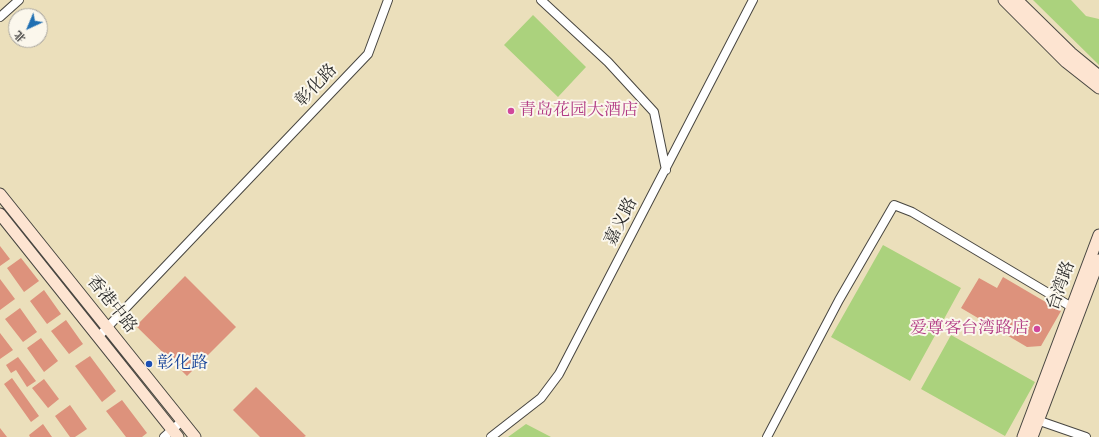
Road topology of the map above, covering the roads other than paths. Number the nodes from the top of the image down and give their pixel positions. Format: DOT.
graph roads {
  1 [pos="19,0"];
  2 [pos="388,0"];
  3 [pos="541,0"];
  4 [pos="753,0"];
  5 [pos="1004,0"];
  6 [pos="1018,0"];
  7 [pos="0,17"];
  8 [pos="1099,76"];
  9 [pos="1099,88"];
  10 [pos="666,170"];
  11 [pos="0,194"];
  12 [pos="0,214"];
  13 [pos="1099,235"];
  14 [pos="1099,260"];
  15 [pos="1076,309"];
  16 [pos="107,328"];
  17 [pos="99,336"];
  18 [pos="1034,419"];
  19 [pos="182,421"];
  20 [pos="175,433"];
  21 [pos="164,437"];
  22 [pos="195,437"];
  23 [pos="491,437"];
  24 [pos="767,437"];
  25 [pos="1022,437"];
  26 [pos="1032,437"];
  27 [pos="1086,437"];
  1 -- 7 [label="street"];
  2 -- 16 [label="street, 彰化路"];
  3 -- 10 [label="street"];
  4 -- 10 [label="street, 嘉义路"];
  5 -- 9 [label="main road"];
  6 -- 8 [label="main road"];
  10 -- 23 [label="street, 嘉义路"];
  11 -- 16 [label="main road, 香港中路"];
  12 -- 17 [label="main road, 香港中路"];
  13 -- 15 [label="main road, 台湾路"];
  14 -- 15 [label="main road, 台湾路"];
  15 -- 18 [label="main road, 台湾路"];
  15 -- 24 [label="street"];
  16 -- 17 [label="street, 彰化路"];
  16 -- 19 [label="main road, 香港中路"];
  17 -- 20 [label="main road, 香港中路"];
  18 -- 25 [label="main road, 台湾路"];
  18 -- 26 [label="main road, 台湾路"];
  18 -- 27 [label="street"];
  19 -- 20 [label="street"];
  19 -- 22 [label="main road, 香港中路"];
  20 -- 21 [label="street"];
}
